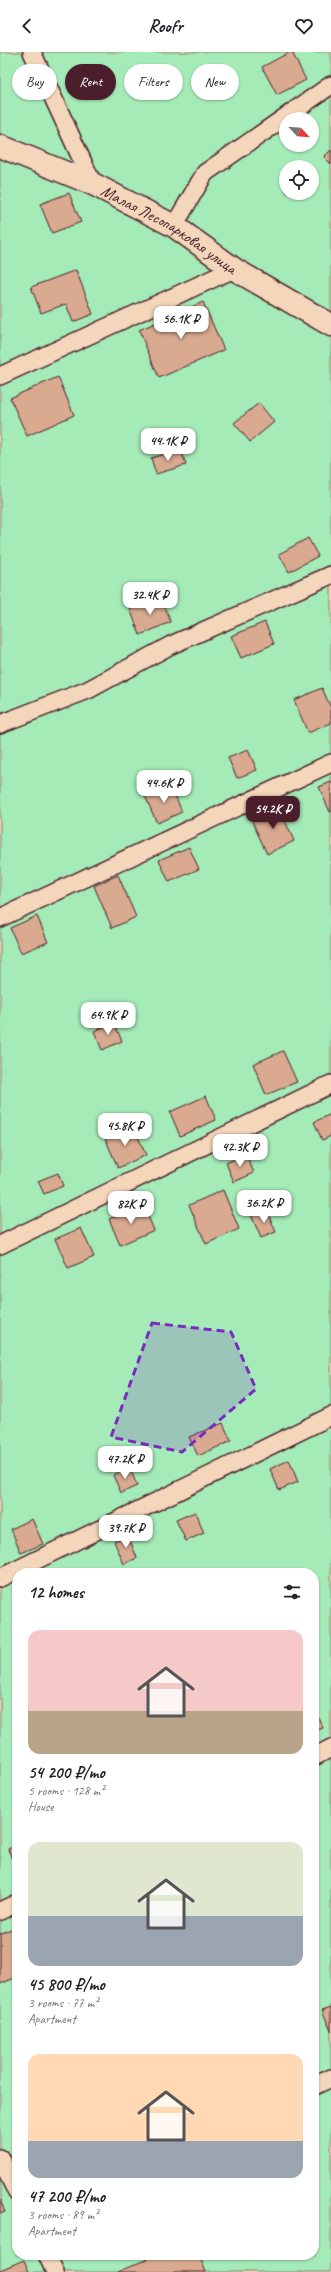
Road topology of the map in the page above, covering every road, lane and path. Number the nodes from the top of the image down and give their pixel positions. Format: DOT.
graph roads {
  1 [pos="32,52"];
  2 [pos="331,85"];
  3 [pos="0,146"];
  4 [pos="93,184"];
  5 [pos="174,226"];
  6 [pos="234,269"];
  7 [pos="331,325"];
  8 [pos="0,376"];
  9 [pos="331,575"];
  10 [pos="0,724"];
  11 [pos="331,763"];
  12 [pos="0,918"];
  13 [pos="331,1084"];
  14 [pos="0,1245"];
  15 [pos="331,1416"];
  16 [pos="20,1568"];
  17 [pos="12,1572"];
  18 [pos="0,1578"];
  19 [pos="331,1748"];
  20 [pos="319,1754"];
  21 [pos="12,1905"];
  22 [pos="0,1911"];
  23 [pos="331,2078"];
  24 [pos="319,2084"];
  25 [pos="0,2158"];
  26 [pos="12,2183"];
  27 [pos="49,2260"];
  28 [pos="55,2272"];
  1 -- 4 [label="lane"];
  2 -- 5 [label="lane"];
  3 -- 4 [label="street, Малая Лесопарковая улица"];
  4 -- 5 [label="street, Малая Лесопарковая улица"];
  5 -- 6 [label="street, Малая Лесопарковая улица"];
  6 -- 7 [label="street, Малая Лесопарковая улица"];
  6 -- 8 [label="lane"];
  9 -- 10 [label="lane"];
  11 -- 12 [label="lane"];
  13 -- 14 [label="lane"];
  15 -- 16 [label="lane"];
  17 -- 18 [label="lane"];
  19 -- 20 [label="lane"];
  21 -- 22 [label="lane"];
  23 -- 24 [label="lane"];
  25 -- 26 [label="lane"];
  27 -- 28 [label="lane"];
}
